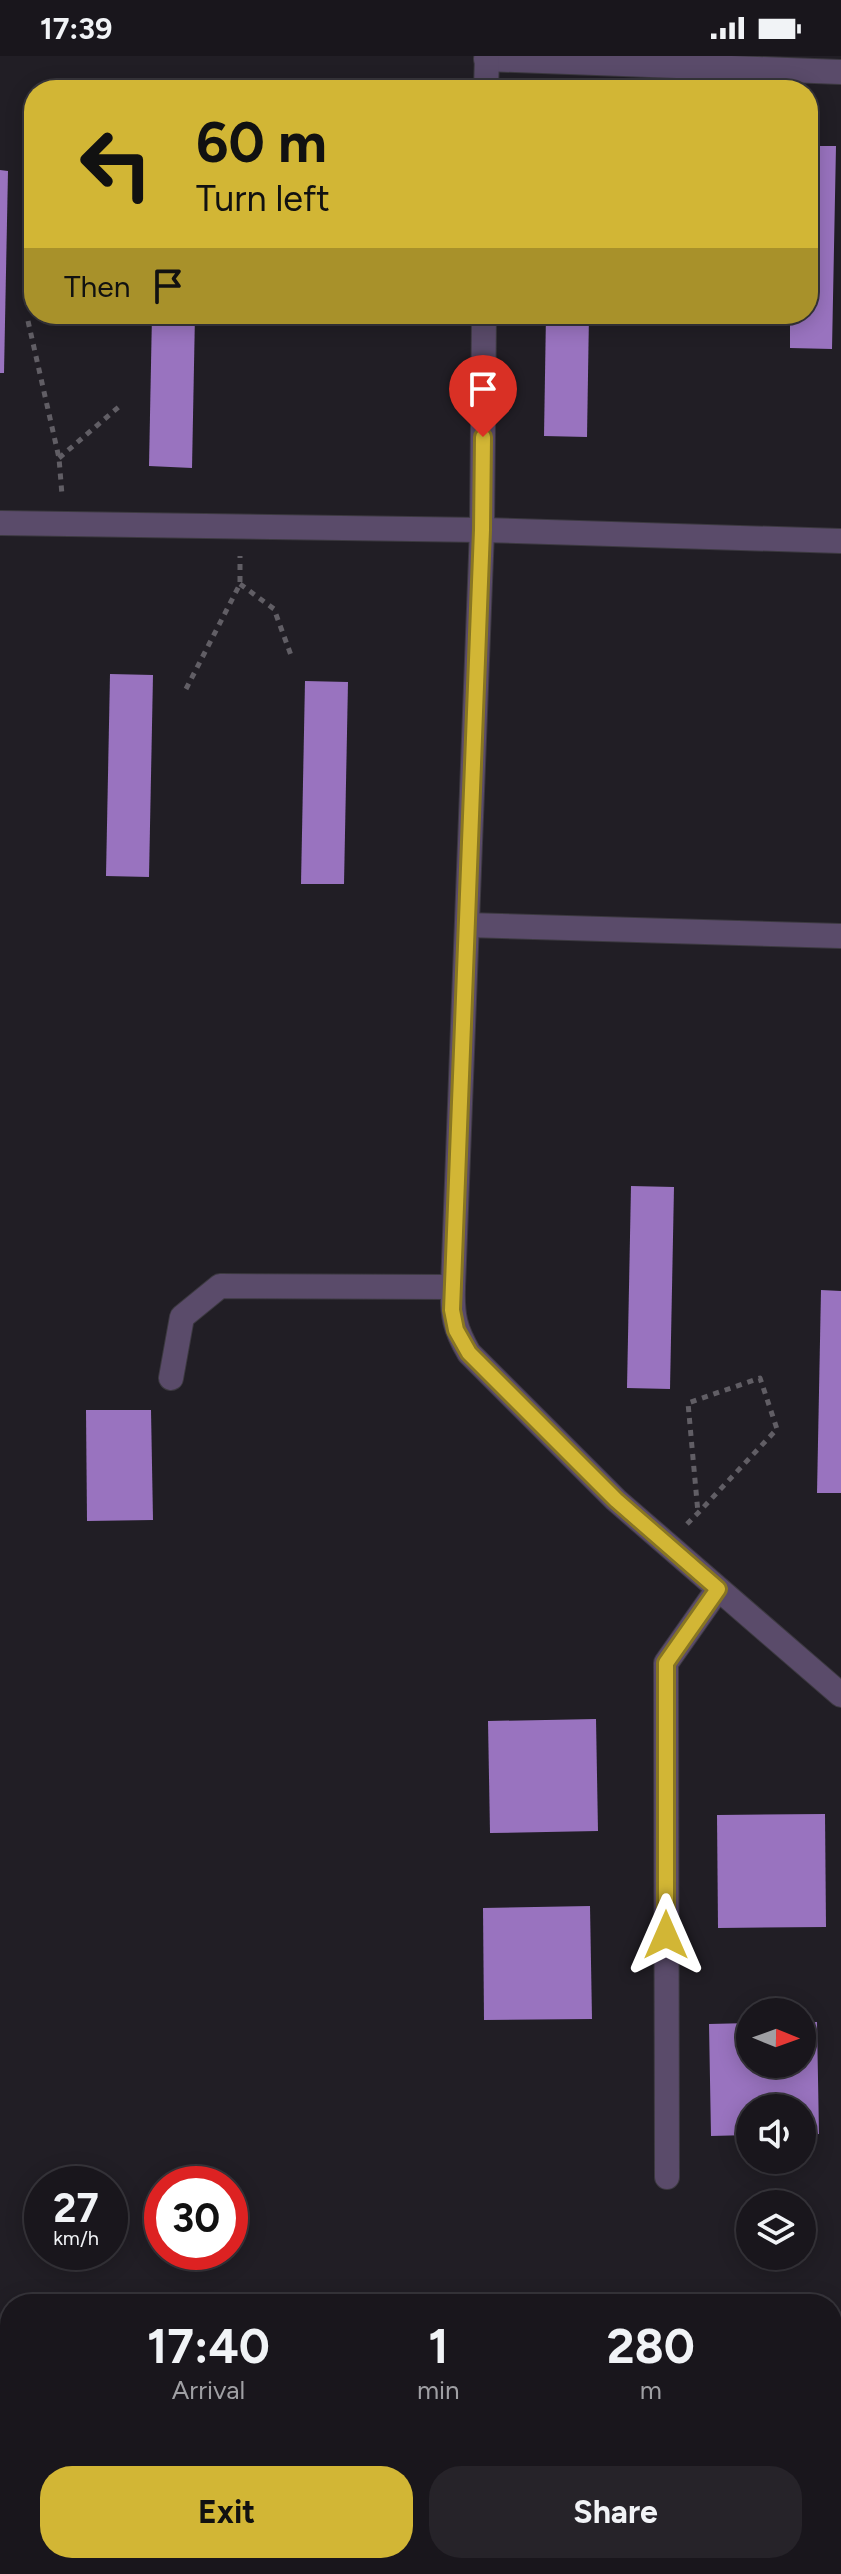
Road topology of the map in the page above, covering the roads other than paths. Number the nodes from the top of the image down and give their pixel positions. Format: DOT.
graph roads {
  1 [pos="486,58"];
  2 [pos="841,72"];
  3 [pos="486,80"];
  4 [pos="484,324"];
  5 [pos="0,523"];
  6 [pos="482,530"];
  7 [pos="841,541"];
  8 [pos="467,925"];
  9 [pos="841,936"];
  10 [pos="453,1287"];
  11 [pos="171,1378"];
  12 [pos="718,1589"];
  13 [pos="841,1695"];
  14 [pos="667,2177"];
  1 -- 2 [label="street"];
  1 -- 3 [label="street"];
  4 -- 6 [label="street"];
  5 -- 6 [label="street"];
  6 -- 7 [label="street"];
  6 -- 8 [label="street"];
  8 -- 9 [label="street"];
  8 -- 10 [label="street"];
  10 -- 11 [label="street"];
  10 -- 12 [label="street"];
  12 -- 13 [label="street"];
  12 -- 14 [label="street"];
}
